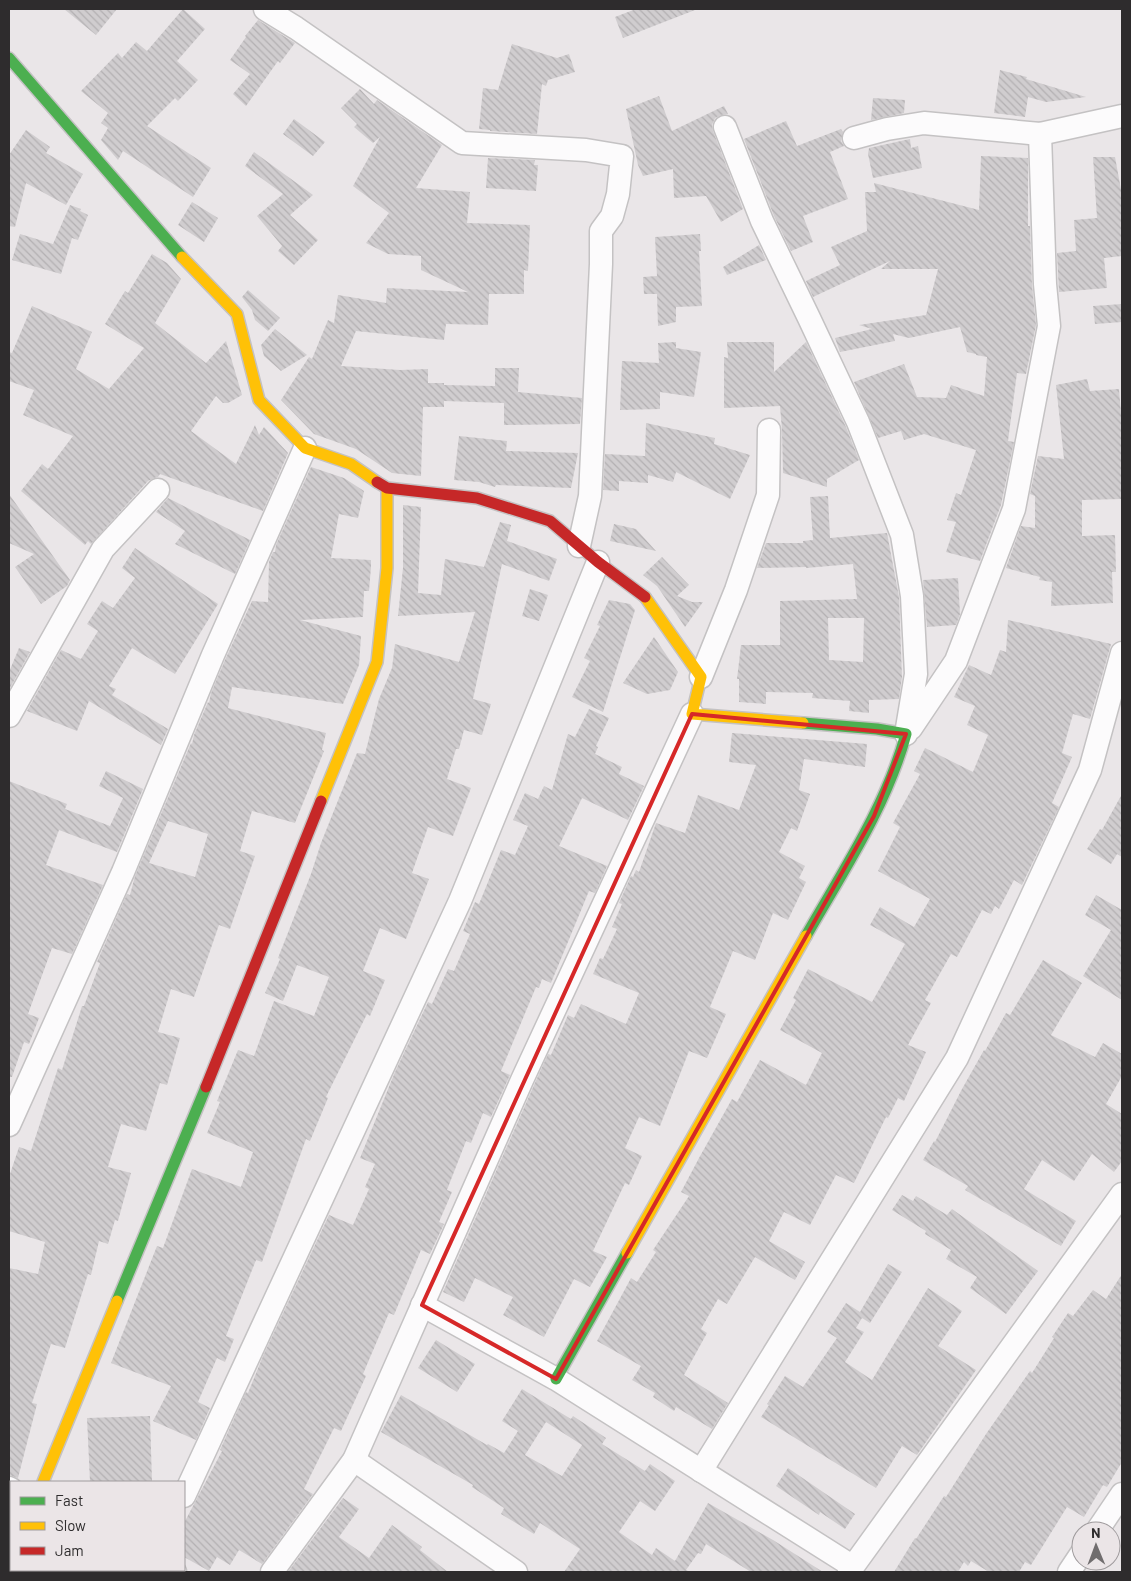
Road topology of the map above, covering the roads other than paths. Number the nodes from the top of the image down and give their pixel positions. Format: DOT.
graph roads {
  1 [pos="265,9"];
  2 [pos="9,58"];
  3 [pos="1122,116"];
  4 [pos="725,127"];
  5 [pos="1040,134"];
  6 [pos="854,138"];
  7 [pos="769,430"];
  8 [pos="305,448"];
  9 [pos="387,488"];
  10 [pos="158,490"];
  11 [pos="579,546"];
  12 [pos="598,562"];
  13 [pos="1122,653"];
  14 [pos="701,677"];
  15 [pos="692,714"];
  16 [pos="9,716"];
  17 [pos="906,734"];
  18 [pos="9,1125"];
  19 [pos="1122,1194"];
  20 [pos="422,1305"];
  21 [pos="556,1380"];
  22 [pos="354,1460"];
  23 [pos="701,1471"];
  24 [pos="43,1481"];
  25 [pos="185,1494"];
  26 [pos="1122,1494"];
  27 [pos="1104,1521"];
  28 [pos="850,1569"];
  29 [pos="272,1572"];
  30 [pos="516,1572"];
  1 -- 11 [label="street"];
  2 -- 8 [label="street"];
  3 -- 5 [label="street"];
  4 -- 17 [label="street"];
  5 -- 6 [label="street"];
  5 -- 17 [label="street"];
  7 -- 14 [label="street"];
  8 -- 9 [label="street"];
  8 -- 18 [label="street"];
  9 -- 11 [label="street"];
  9 -- 24 [label="street"];
  10 -- 16 [label="street"];
  11 -- 12 [label="street"];
  12 -- 14 [label="street"];
  12 -- 25 [label="street"];
  13 -- 23 [label="street"];
  14 -- 15 [label="street"];
  15 -- 17 [label="street"];
  15 -- 20 [label="street"];
  17 -- 21 [label="street"];
  19 -- 28 [label="street"];
  20 -- 21 [label="street"];
  20 -- 22 [label="street"];
  21 -- 23 [label="street"];
  22 -- 29 [label="street"];
  22 -- 30 [label="street"];
  23 -- 28 [label="street"];
  26 -- 27 [label="street"];
}
